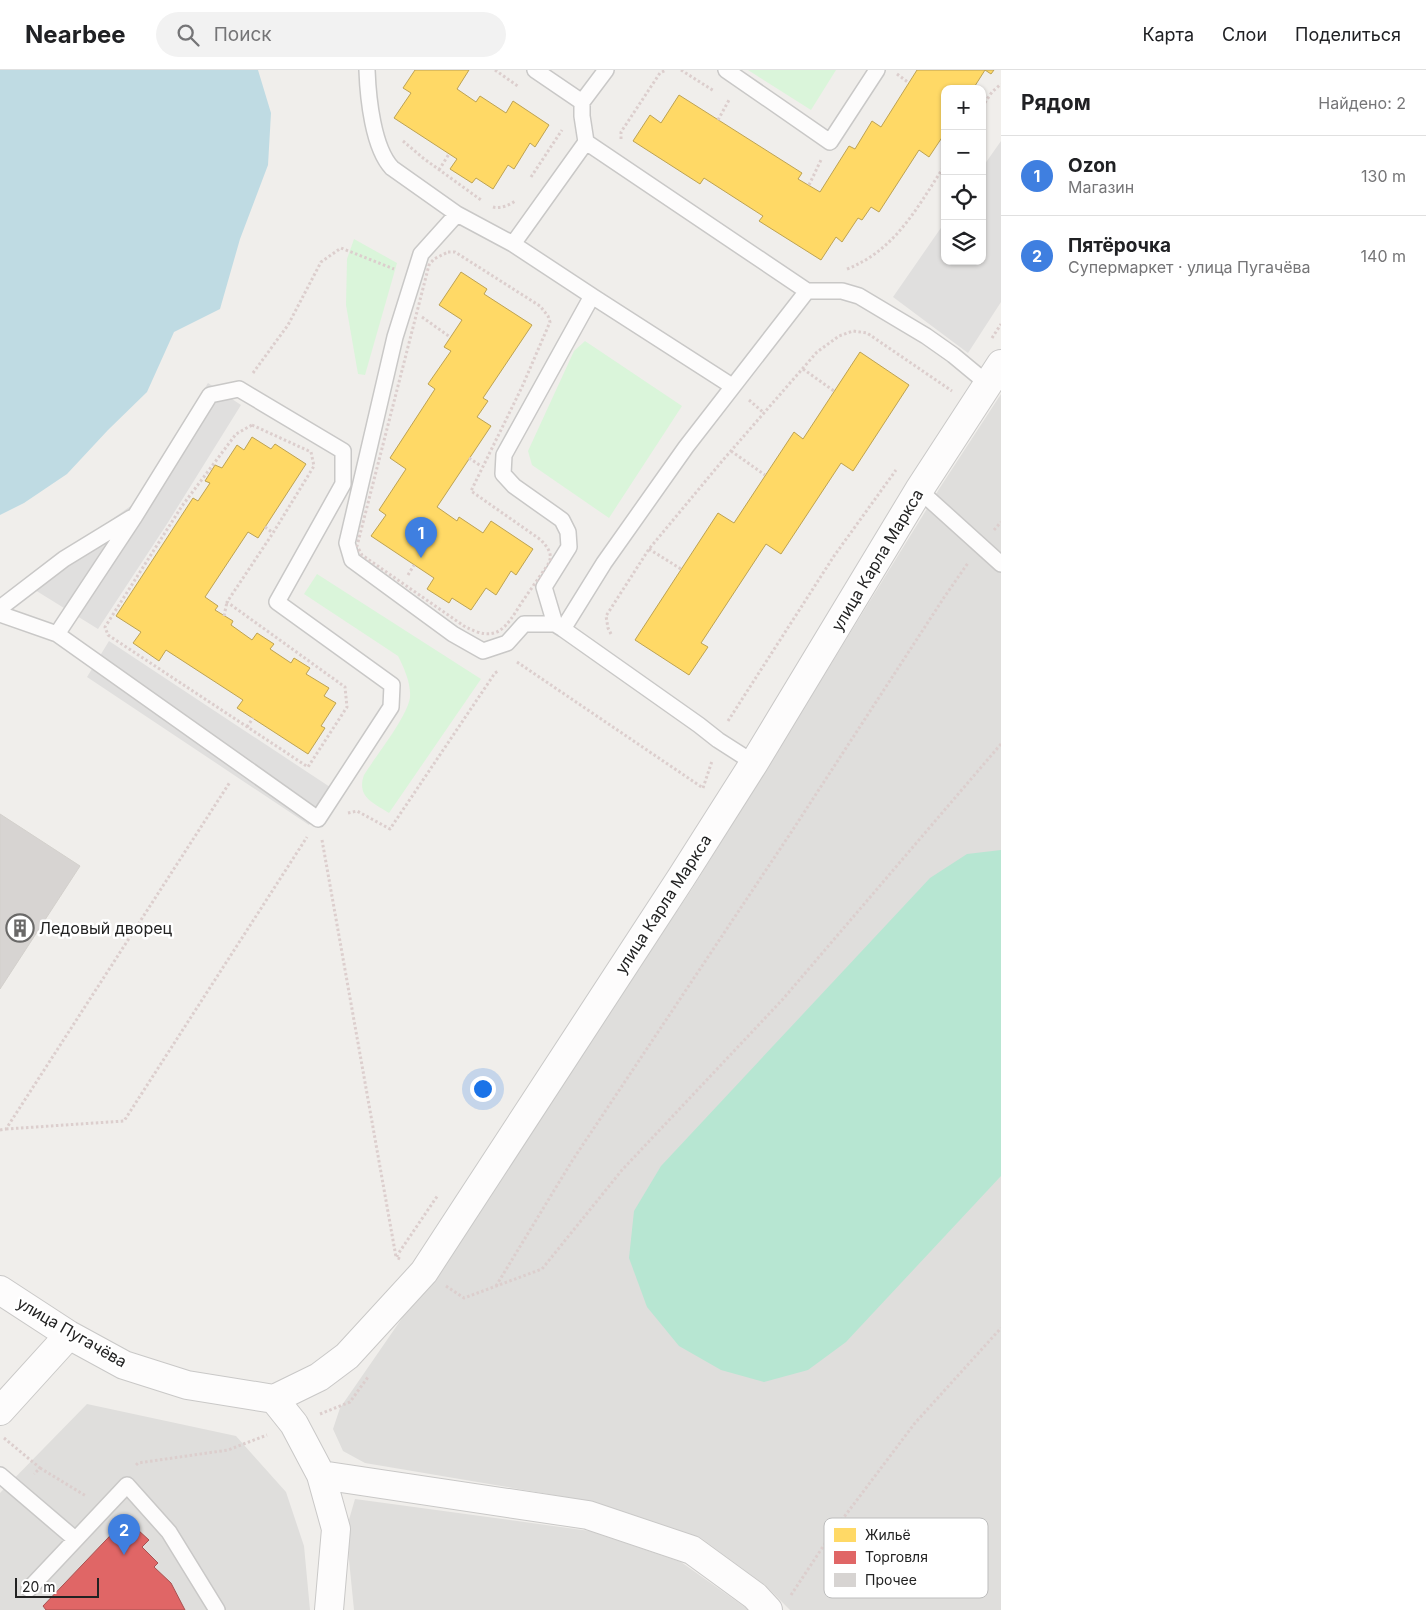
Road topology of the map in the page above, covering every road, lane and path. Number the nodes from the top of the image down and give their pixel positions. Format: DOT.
graph roads {
  1 [pos="367,70"];
  2 [pos="495,70"];
  3 [pos="535,70"];
  4 [pos="606,70"];
  5 [pos="666,70"];
  6 [pos="726,70"];
  7 [pos="877,70"];
  8 [pos="1001,84"];
  9 [pos="526,92"];
  10 [pos="729,100"];
  11 [pos="986,101"];
  12 [pos="582,102"];
  13 [pos="718,120"];
  14 [pos="564,125"];
  15 [pos="400,137"];
  16 [pos="586,142"];
  17 [pos="620,143"];
  18 [pos="449,154"];
  19 [pos="822,159"];
  20 [pos="439,170"];
  21 [pos="941,171"];
  22 [pos="530,178"];
  23 [pos="809,186"];
  24 [pos="520,194"];
  25 [pos="458,214"];
  26 [pos="514,244"];
  27 [pos="842,271"];
  28 [pos="419,279"];
  29 [pos="807,291"];
  30 [pos="592,296"];
  31 [pos="417,314"];
  32 [pos="1001,324"];
  33 [pos="450,337"];
  34 [pos="803,369"];
  35 [pos="987,372"];
  36 [pos="732,386"];
  37 [pos="240,388"];
  38 [pos="834,391"];
  39 [pos="731,451"];
  40 [pos="469,458"];
  41 [pos="901,462"];
  42 [pos="483,467"];
  43 [pos="765,475"];
  44 [pos="919,490"];
  45 [pos="134,516"];
  46 [pos="1001,522"];
  47 [pos="265,527"];
  48 [pos="273,533"];
  49 [pos="980,545"];
  50 [pos="650,549"];
  51 [pos="1001,564"];
  52 [pos="682,569"];
  53 [pos="227,602"];
  54 [pos="0,608"];
  55 [pos="0,614"];
  56 [pos="224,616"];
  57 [pos="559,626"];
  58 [pos="57,634"];
  59 [pos="612,636"];
  60 [pos="510,665"];
  61 [pos="502,669"];
  62 [pos="724,714"];
  63 [pos="253,718"];
  64 [pos="729,718"];
  65 [pos="247,727"];
  66 [pos="718,740"];
  67 [pos="1001,744"];
  68 [pos="754,762"];
  69 [pos="241,764"];
  70 [pos="703,788"];
  71 [pos="318,819"];
  72 [pos="6,1129"];
  73 [pos="0,1130"];
  74 [pos="392,1265"];
  75 [pos="424,1272"];
  76 [pos="496,1286"];
  77 [pos="0,1290"];
  78 [pos="1001,1328"];
  79 [pos="69,1335"];
  80 [pos="274,1398"];
  81 [pos="0,1411"];
  82 [pos="0,1475"];
  83 [pos="321,1475"];
  84 [pos="843,1518"];
  85 [pos="75,1539"];
  86 [pos="824,1544"];
  87 [pos="29,1589"];
  88 [pos="777,1606"];
  89 [pos="217,1610"];
  90 [pos="329,1610"];
  1 -- 25 [label="lane"];
  2 -- 9 [label="path"];
  3 -- 12 [label="lane"];
  4 -- 12 [label="lane"];
  5 -- 17 [label="path"];
  6 -- 7 [label="lane"];
  8 -- 11 [label="path"];
  10 -- 13 [label="path"];
  12 -- 16 [label="lane"];
  14 -- 22 [label="path"];
  15 -- 20 [label="path"];
  16 -- 26 [label="lane"];
  16 -- 29 [label="lane"];
  18 -- 20 [label="path"];
  19 -- 23 [label="path"];
  20 -- 24 [label="path"];
  21 -- 27 [label="path"];
  25 -- 26 [label="lane"];
  25 -- 28 [label="lane"];
  26 -- 30 [label="lane"];
  28 -- 31 [label="path"];
  28 -- 37 [label="path"];
  28 -- 42 [label="path"];
  28 -- 57 [label="lane"];
  29 -- 35 [label="lane"];
  29 -- 36 [label="lane"];
  30 -- 36 [label="lane"];
  30 -- 57 [label="lane"];
  31 -- 33 [label="path"];
  31 -- 42 [label="path"];
  32 -- 35 [label="path"];
  34 -- 35 [label="path"];
  34 -- 38 [label="path"];
  34 -- 39 [label="path"];
  35 -- 44 [label="street, улица Карла Маркса"];
  36 -- 57 [label="lane"];
  37 -- 45 [label="lane"];
  37 -- 71 [label="lane"];
  39 -- 43 [label="path"];
  39 -- 50 [label="path"];
  40 -- 42 [label="path"];
  41 -- 64 [label="path"];
  44 -- 49 [label="lane"];
  44 -- 68 [label="street, улица Карла Маркса"];
  45 -- 54 [label="lane"];
  45 -- 58 [label="lane"];
  46 -- 49 [label="path"];
  47 -- 48 [label="path"];
  48 -- 53 [label="path"];
  48 -- 65 [label="path"];
  49 -- 51 [label="lane"];
  49 -- 76 [label="path"];
  50 -- 52 [label="path"];
  50 -- 59 [label="path"];
  53 -- 56 [label="path"];
  53 -- 65 [label="path"];
  55 -- 58 [label="lane"];
  57 -- 66 [label="lane"];
  58 -- 69 [label="lane"];
  60 -- 70 [label="path"];
  61 -- 71 [label="path"];
  62 -- 64 [label="path"];
  63 -- 65 [label="path"];
  64 -- 66 [label="path"];
  66 -- 68 [label="lane"];
  67 -- 76 [label="path"];
  68 -- 75 [label="street, улица Карла Маркса"];
  69 -- 71 [label="lane"];
  69 -- 72 [label="path"];
  71 -- 72 [label="path"];
  71 -- 74 [label="path"];
  72 -- 73 [label="path"];
  75 -- 76 [label="path"];
  75 -- 80 [label="street, улица Карла Маркса"];
  77 -- 79 [label="street, улица Пугачёва"];
  78 -- 84 [label="path"];
  79 -- 80 [label="street, улица Пугачёва"];
  79 -- 81 [label="street"];
  80 -- 83 [label="street"];
  82 -- 85 [label="lane"];
  83 -- 88 [label="street"];
  83 -- 90 [label="street"];
  85 -- 87 [label="lane"];
  85 -- 89 [label="lane"];
  86 -- 88 [label="path"];
}
